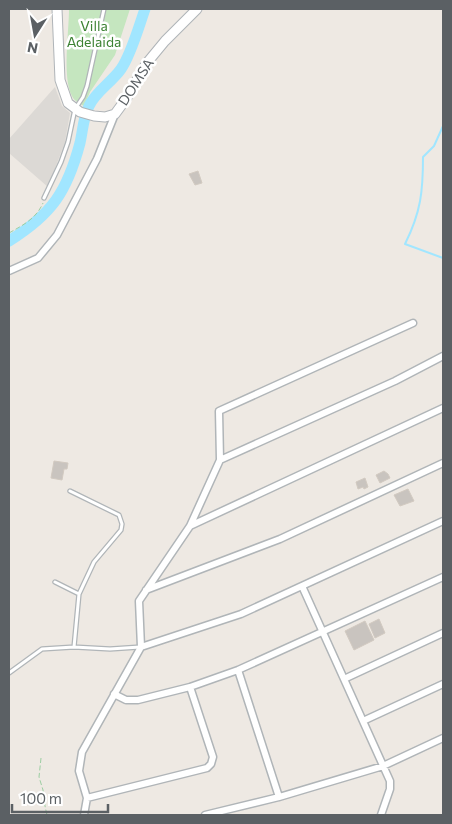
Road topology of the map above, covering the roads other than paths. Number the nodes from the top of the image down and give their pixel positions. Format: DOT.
graph roads {
  1 [pos="56,9"];
  2 [pos="104,9"];
  3 [pos="197,9"];
  4 [pos="78,110"];
  5 [pos="115,114"];
  6 [pos="44,198"];
  7 [pos="9,271"];
  8 [pos="413,323"];
  9 [pos="443,356"];
  10 [pos="443,408"];
  11 [pos="220,460"];
  12 [pos="443,463"];
  13 [pos="70,491"];
  14 [pos="443,520"];
  15 [pos="190,526"];
  16 [pos="443,577"];
  17 [pos="55,582"];
  18 [pos="302,586"];
  19 [pos="145,590"];
  20 [pos="79,594"];
  21 [pos="323,633"];
  22 [pos="443,633"];
  23 [pos="74,647"];
  24 [pos="141,647"];
  25 [pos="238,670"];
  26 [pos="9,673"];
  27 [pos="344,679"];
  28 [pos="443,684"];
  29 [pos="190,687"];
  30 [pos="114,694"];
  31 [pos="363,721"];
  32 [pos="443,738"];
  33 [pos="383,766"];
  34 [pos="279,796"];
  35 [pos="87,798"];
  36 [pos="84,815"];
  37 [pos="205,815"];
  38 [pos="381,815"];
  1 -- 4 [label="main road"];
  2 -- 4 [label="lane"];
  3 -- 5 [label="main road, DOMSA"];
  4 -- 5 [label="main road, DOMSA"];
  4 -- 6 [label="lane"];
  5 -- 7 [label="street"];
  8 -- 11 [label="street"];
  9 -- 11 [label="street"];
  10 -- 15 [label="street"];
  11 -- 15 [label="street"];
  12 -- 19 [label="street"];
  13 -- 20 [label="lane"];
  14 -- 18 [label="street"];
  15 -- 19 [label="street"];
  16 -- 21 [label="street"];
  17 -- 20 [label="lane"];
  18 -- 21 [label="street"];
  18 -- 24 [label="street"];
  19 -- 24 [label="street"];
  20 -- 23 [label="lane"];
  21 -- 25 [label="street"];
  21 -- 27 [label="street"];
  22 -- 27 [label="street"];
  23 -- 24 [label="lane"];
  23 -- 26 [label="lane"];
  24 -- 30 [label="street"];
  25 -- 29 [label="street"];
  25 -- 34 [label="street"];
  27 -- 31 [label="street"];
  28 -- 31 [label="street"];
  29 -- 30 [label="street"];
  29 -- 35 [label="street"];
  30 -- 35 [label="street"];
  31 -- 33 [label="street"];
  32 -- 33 [label="street"];
  33 -- 34 [label="street"];
  33 -- 38 [label="street"];
  34 -- 37 [label="street"];
  35 -- 36 [label="street"];
}
